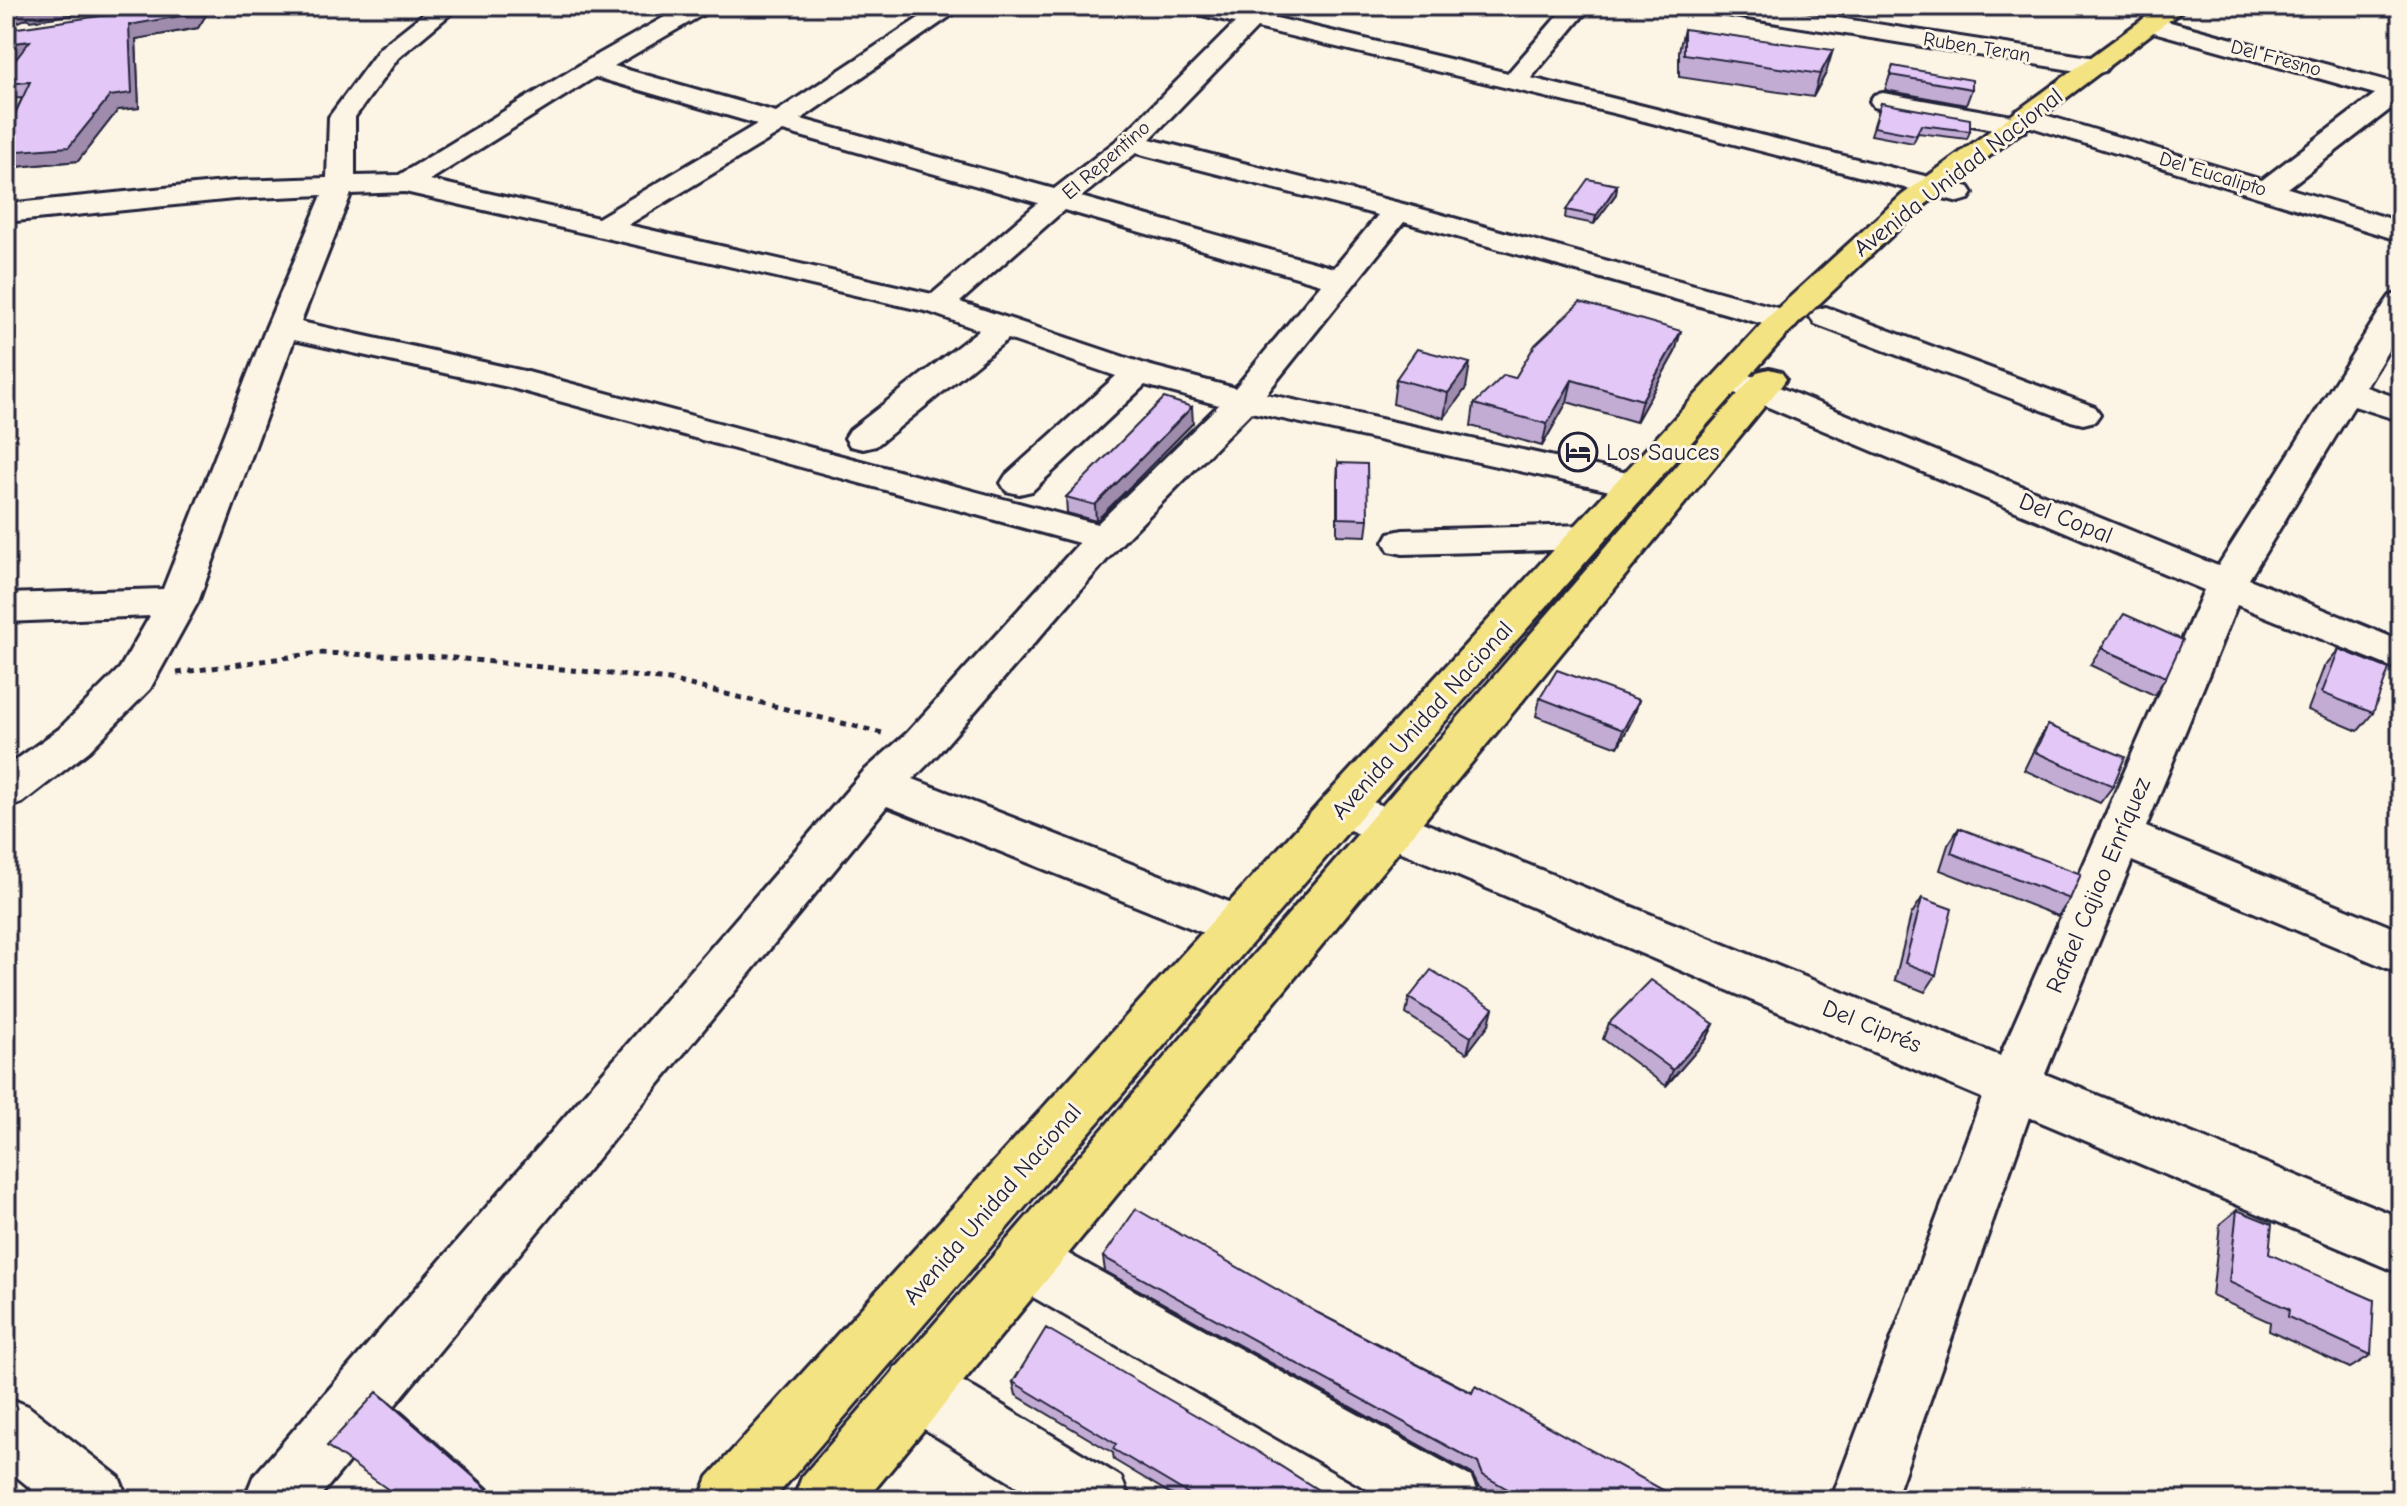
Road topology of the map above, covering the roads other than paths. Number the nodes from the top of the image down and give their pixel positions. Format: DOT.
graph roads {
  1 [pos="446,6"];
  2 [pos="701,6"];
  3 [pos="1193,6"];
  4 [pos="1579,6"];
  5 [pos="1715,6"];
  6 [pos="909,10"];
  7 [pos="946,11"];
  8 [pos="1257,12"];
  9 [pos="2176,16"];
  10 [pos="2096,66"];
  11 [pos="592,68"];
  12 [pos="1515,81"];
  13 [pos="2399,90"];
  14 [pos="1883,101"];
  15 [pos="778,123"];
  16 [pos="2031,123"];
  17 [pos="1131,143"];
  18 [pos="405,183"];
  19 [pos="341,184"];
  20 [pos="1946,190"];
  21 [pos="2267,190"];
  22 [pos="1061,198"];
  23 [pos="1397,211"];
  24 [pos="6,213"];
  25 [pos="604,227"];
  26 [pos="2401,232"];
  27 [pos="1342,280"];
  28 [pos="2401,303"];
  29 [pos="938,305"];
  30 [pos="1826,317"];
  31 [pos="1784,320"];
  32 [pos="1003,327"];
  33 [pos="282,328"];
  34 [pos="1139,373"];
  35 [pos="1744,385"];
  36 [pos="2346,392"];
  37 [pos="1244,399"];
  38 [pos="2401,411"];
  39 [pos="2083,414"];
  40 [pos="863,438"];
  41 [pos="1019,483"];
  42 [pos="1633,485"];
  43 [pos="1587,537"];
  44 [pos="1105,538"];
  45 [pos="1403,542"];
  46 [pos="2226,584"];
  47 [pos="178,602"];
  48 [pos="6,608"];
  49 [pos="2401,657"];
  50 [pos="879,784"];
  51 [pos="6,791"];
  52 [pos="1342,808"];
  53 [pos="1391,829"];
  54 [pos="2119,836"];
  55 [pos="1238,926"];
  56 [pos="2401,953"];
  57 [pos="2014,1084"];
  58 [pos="2401,1246"];
  59 [pos="1025,1261"];
  60 [pos="917,1389"];
  61 [pos="6,1428"];
  62 [pos="96,1500"];
  63 [pos="276,1500"];
  64 [pos="731,1500"];
  65 [pos="825,1500"];
  66 [pos="1098,1500"];
  67 [pos="1448,1500"];
  68 [pos="1863,1500"];
  1 -- 19 [label="street"];
  2 -- 11 [label="street"];
  3 -- 8 [label="street"];
  4 -- 12 [label="street"];
  5 -- 10 [label="street, Ruben Teran"];
  6 -- 7 [label="street"];
  7 -- 15 [label="street"];
  8 -- 12 [label="street"];
  8 -- 17 [label="street, El Repentino"];
  9 -- 10 [label="main road, Avenida Unidad Nacional"];
  9 -- 13 [label="street, Del Fresno"];
  9 -- 16 [label="main road, Avenida Unidad Nacional"];
  10 -- 16 [label="main road, Avenida Unidad Nacional"];
  11 -- 15 [label="street"];
  11 -- 18 [label="street"];
  12 -- 20 [label="street"];
  13 -- 21 [label="street"];
  14 -- 16 [label="street, Del Eucalipto"];
  15 -- 22 [label="street"];
  15 -- 25 [label="street"];
  16 -- 20 [label="main road, Avenida Unidad Nacional"];
  16 -- 21 [label="street, Del Eucalipto"];
  17 -- 22 [label="street, El Repentino"];
  17 -- 23 [label="street"];
  18 -- 19 [label="street"];
  18 -- 25 [label="street"];
  19 -- 24 [label="street"];
  19 -- 33 [label="street"];
  20 -- 30 [label="main road, Avenida Unidad Nacional"];
  20 -- 31 [label="main road, Avenida Unidad Nacional"];
  21 -- 26 [label="street, Del Eucalipto"];
  22 -- 27 [label="street"];
  22 -- 29 [label="street, El Repentino"];
  23 -- 27 [label="street"];
  23 -- 31 [label="street"];
  25 -- 29 [label="street"];
  27 -- 37 [label="street"];
  28 -- 36 [label="street, Rafael Cajiao Enríquez"];
  29 -- 32 [label="street"];
  30 -- 35 [label="main road, Avenida Unidad Nacional"];
  30 -- 39 [label="street"];
  31 -- 35 [label="main road, Avenida Unidad Nacional"];
  32 -- 34 [label="street"];
  32 -- 40 [label="street"];
  33 -- 44 [label="street"];
  33 -- 47 [label="street"];
  34 -- 37 [label="street"];
  34 -- 41 [label="street"];
  35 -- 42 [label="main road, Avenida Unidad Nacional"];
  35 -- 46 [label="street, Del Copal"];
  35 -- 53 [label="main road, Avenida Unidad Nacional"];
  36 -- 38 [label="street"];
  36 -- 46 [label="street, Rafael Cajiao Enríquez"];
  37 -- 42 [label="street"];
  37 -- 44 [label="street"];
  42 -- 43 [label="main road, Avenida Unidad Nacional"];
  43 -- 45 [label="street"];
  43 -- 52 [label="main road, Avenida Unidad Nacional"];
  44 -- 50 [label="street"];
  46 -- 49 [label="street, Del Copal"];
  46 -- 54 [label="street, Rafael Cajiao Enríquez"];
  47 -- 48 [label="street"];
  47 -- 51 [label="street"];
  50 -- 55 [label="street"];
  50 -- 63 [label="street"];
  52 -- 53 [label="street, Del Ciprés"];
  52 -- 55 [label="main road, Avenida Unidad Nacional"];
  53 -- 57 [label="street, Del Ciprés"];
  53 -- 59 [label="main road, Avenida Unidad Nacional"];
  54 -- 56 [label="street"];
  54 -- 57 [label="street, Rafael Cajiao Enríquez"];
  55 -- 64 [label="main road, Avenida Unidad Nacional"];
  57 -- 58 [label="street, Del Ciprés"];
  57 -- 68 [label="street, Rafael Cajiao Enríquez"];
  59 -- 60 [label="main road, Avenida Unidad Nacional"];
  59 -- 67 [label="street"];
  60 -- 65 [label="main road, Avenida Unidad Nacional"];
  60 -- 66 [label="street"];
  61 -- 62 [label="street"];
}
